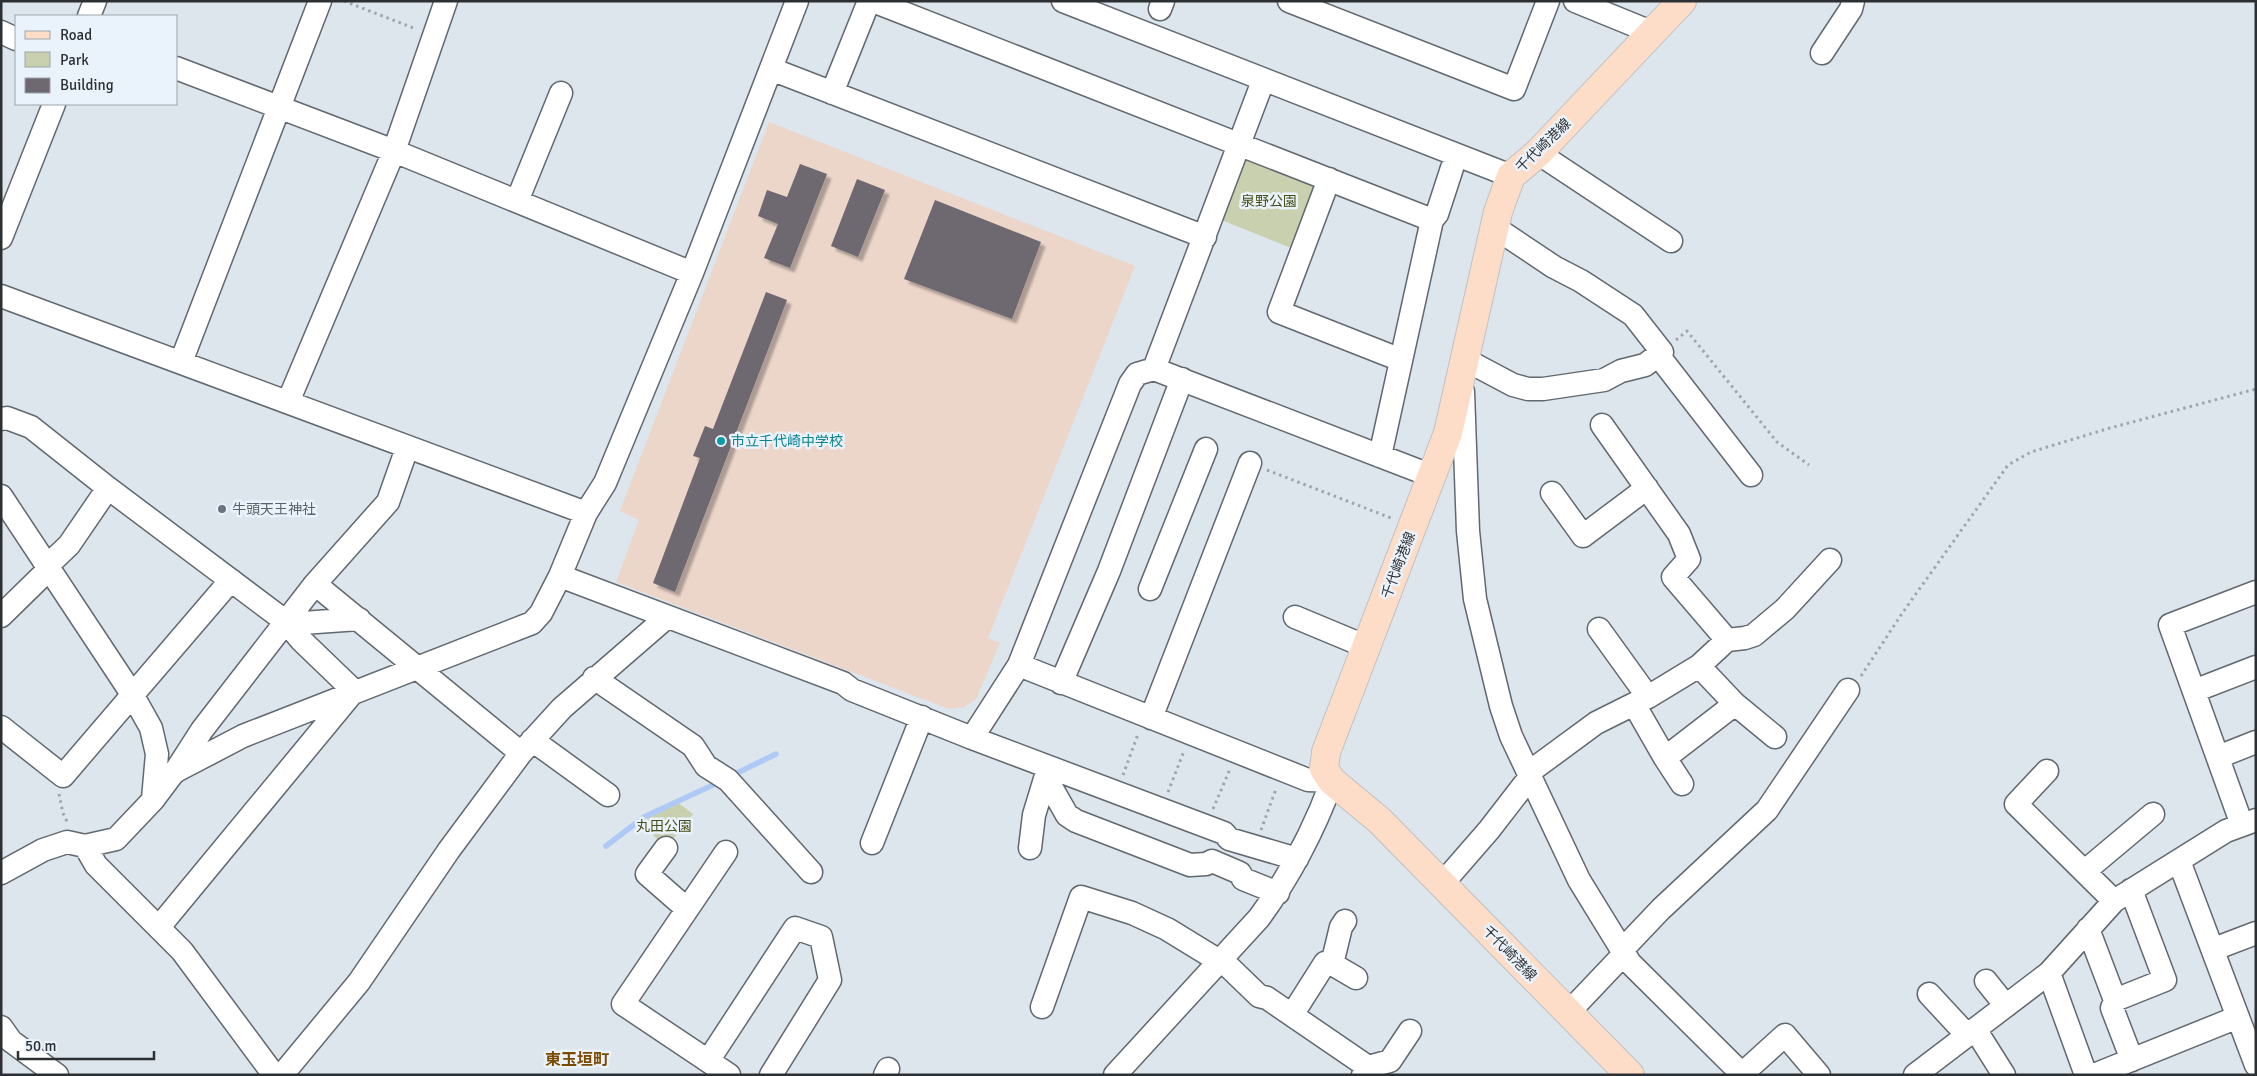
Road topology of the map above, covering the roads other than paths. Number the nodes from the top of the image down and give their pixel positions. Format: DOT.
graph roads {
  1 [pos="95,1"];
  2 [pos="320,1"];
  3 [pos="446,1"];
  4 [pos="798,1"];
  5 [pos="869,1"];
  6 [pos="873,1"];
  7 [pos="1063,1"];
  8 [pos="1290,1"];
  9 [pos="1548,1"];
  10 [pos="1575,1"];
  11 [pos="1682,1"];
  12 [pos="1853,1"];
  13 [pos="89,15"];
  14 [pos="1,32"];
  15 [pos="1651,32"];
  16 [pos="15,39"];
  17 [pos="1822,53"];
  18 [pos="178,69"];
  19 [pos="771,69"];
  20 [pos="1263,81"];
  21 [pos="561,93"];
  22 [pos="832,93"];
  23 [pos="54,105"];
  24 [pos="279,107"];
  25 [pos="1240,144"];
  26 [pos="394,151"];
  27 [pos="1538,153"];
  28 [pos="1452,168"];
  29 [pos="1511,176"];
  30 [pos="1329,179"];
  31 [pos="517,201"];
  32 [pos="1432,220"];
  33 [pos="1494,227"];
  34 [pos="1205,237"];
  35 [pos="1,238"];
  36 [pos="1671,241"];
  37 [pos="692,273"];
  38 [pos="1,296"];
  39 [pos="1660,354"];
  40 [pos="1401,360"];
  41 [pos="181,362"];
  42 [pos="1463,363"];
  43 [pos="1154,369"];
  44 [pos="1182,379"];
  45 [pos="288,402"];
  46 [pos="1,419"];
  47 [pos="1602,425"];
  48 [pos="407,448"];
  49 [pos="1206,448"];
  50 [pos="1380,456"];
  51 [pos="1250,464"];
  52 [pos="1751,475"];
  53 [pos="1432,476"];
  54 [pos="108,488"];
  55 [pos="1647,488"];
  56 [pos="1552,493"];
  57 [pos="1,496"];
  58 [pos="586,514"];
  59 [pos="1830,560"];
  60 [pos="48,567"];
  61 [pos="560,576"];
  62 [pos="231,580"];
  63 [pos="315,584"];
  64 [pos="1150,589"];
  65 [pos="2256,592"];
  66 [pos="1,616"];
  67 [pos="1295,617"];
  68 [pos="667,618"];
  69 [pos="359,619"];
  70 [pos="287,623"];
  71 [pos="1599,629"];
  72 [pos="1727,640"];
  73 [pos="1367,647"];
  74 [pos="1019,665"];
  75 [pos="1699,666"];
  76 [pos="2256,667"];
  77 [pos="418,668"];
  78 [pos="594,678"];
  79 [pos="1061,683"];
  80 [pos="1848,690"];
  81 [pos="354,691"];
  82 [pos="2194,691"];
  83 [pos="132,694"];
  84 [pos="1641,700"];
  85 [pos="1736,704"];
  86 [pos="922,717"];
  87 [pos="1148,717"];
  88 [pos="1,727"];
  89 [pos="1775,737"];
  90 [pos="972,738"];
  91 [pos="2256,742"];
  92 [pos="527,746"];
  93 [pos="2218,757"];
  94 [pos="1665,758"];
  95 [pos="2047,771"];
  96 [pos="174,772"];
  97 [pos="1048,772"];
  98 [pos="1529,775"];
  99 [pos="1332,781"];
  100 [pos="1682,784"];
  101 [pos="608,795"];
  102 [pos="152,800"];
  103 [pos="2154,814"];
  104 [pos="2249,822"];
  105 [pos="872,843"];
  106 [pos="85,846"];
  107 [pos="666,848"];
  108 [pos="1030,848"];
  109 [pos="726,852"];
  110 [pos="1297,859"];
  111 [pos="2179,861"];
  112 [pos="2084,871"];
  113 [pos="810,872"];
  114 [pos="1,873"];
  115 [pos="1442,884"];
  116 [pos="1278,893"];
  117 [pos="2123,895"];
  118 [pos="687,909"];
  119 [pos="1346,921"];
  120 [pos="160,927"];
  121 [pos="2088,929"];
  122 [pos="2256,933"];
  123 [pos="2214,949"];
  124 [pos="1624,952"];
  125 [pos="1220,962"];
  126 [pos="1332,964"];
  127 [pos="2048,972"];
  128 [pos="1356,978"];
  129 [pos="1986,981"];
  130 [pos="1929,994"];
  131 [pos="2116,1000"];
  132 [pos="2006,1006"];
  133 [pos="1042,1007"];
  134 [pos="1568,1012"];
  135 [pos="1292,1015"];
  136 [pos="2245,1025"];
  137 [pos="1,1027"];
  138 [pos="1410,1031"];
  139 [pos="1971,1032"];
  140 [pos="2132,1060"];
  141 [pos="708,1061"];
  142 [pos="2256,1065"];
  143 [pos="1366,1071"];
  144 [pos="1120,1073"];
  145 [pos="1742,1074"];
  146 [pos="57,1075"];
  147 [pos="274,1075"];
  148 [pos="282,1075"];
  149 [pos="729,1075"];
  150 [pos="771,1075"];
  151 [pos="1630,1075"];
  152 [pos="1819,1075"];
  153 [pos="1915,1075"];
  154 [pos="2004,1075"];
  155 [pos="2086,1075"];
  156 [pos="2094,1075"];
  1 -- 13 [label="street"];
  2 -- 24 [label="street"];
  3 -- 26 [label="street"];
  4 -- 19 [label="street"];
  5 -- 22 [label="street"];
  6 -- 25 [label="street"];
  7 -- 20 [label="street"];
  8 -- 9 [label="street"];
  10 -- 15 [label="street"];
  11 -- 15 [label="main road, 千代崎港線"];
  12 -- 17 [label="street"];
  14 -- 16 [label="street"];
  15 -- 27 [label="main road, 千代崎港線"];
  18 -- 24 [label="street"];
  19 -- 22 [label="street"];
  19 -- 37 [label="street"];
  20 -- 25 [label="street"];
  20 -- 29 [label="street"];
  21 -- 31 [label="street"];
  22 -- 34 [label="street"];
  23 -- 35 [label="street"];
  24 -- 26 [label="street"];
  24 -- 41 [label="street"];
  25 -- 30 [label="street"];
  25 -- 34 [label="street"];
  26 -- 31 [label="street"];
  26 -- 45 [label="street"];
  27 -- 29 [label="main road, 千代崎港線"];
  27 -- 36 [label="street"];
  28 -- 32 [label="street"];
  29 -- 33 [label="main road, 千代崎港線"];
  30 -- 32 [label="street"];
  30 -- 40 [label="street"];
  31 -- 37 [label="street"];
  32 -- 40 [label="street"];
  33 -- 39 [label="street"];
  33 -- 42 [label="main road, 千代崎港線"];
  34 -- 43 [label="street"];
  37 -- 58 [label="street"];
  38 -- 41 [label="street"];
  39 -- 42 [label="street"];
  39 -- 52 [label="street"];
  40 -- 50 [label="street"];
  41 -- 45 [label="street"];
  42 -- 53 [label="main road, 千代崎港線"];
  42 -- 98 [label="street"];
  43 -- 44 [label="street"];
  43 -- 74 [label="street"];
  44 -- 50 [label="street"];
  44 -- 79 [label="street"];
  45 -- 48 [label="street"];
  46 -- 54 [label="street"];
  47 -- 55 [label="street"];
  48 -- 58 [label="street"];
  48 -- 63 [label="street"];
  49 -- 64 [label="street"];
  50 -- 53 [label="street"];
  51 -- 87 [label="street"];
  53 -- 73 [label="main road, 千代崎港線"];
  54 -- 60 [label="street"];
  54 -- 62 [label="street"];
  55 -- 56 [label="street"];
  55 -- 72 [label="street"];
  57 -- 60 [label="street"];
  58 -- 61 [label="street"];
  59 -- 72 [label="street"];
  60 -- 66 [label="street"];
  60 -- 83 [label="street"];
  61 -- 68 [label="street"];
  61 -- 77 [label="street"];
  62 -- 70 [label="street"];
  62 -- 83 [label="street"];
  63 -- 69 [label="street"];
  63 -- 70 [label="street"];
  65 -- 82 [label="street"];
  67 -- 73 [label="street"];
  68 -- 78 [label="street"];
  68 -- 86 [label="street"];
  69 -- 70 [label="street"];
  69 -- 77 [label="street"];
  70 -- 81 [label="street"];
  70 -- 96 [label="street"];
  71 -- 84 [label="street"];
  72 -- 75 [label="street"];
  73 -- 99 [label="main road, 千代崎港線"];
  74 -- 79 [label="street"];
  74 -- 90 [label="street"];
  75 -- 84 [label="street"];
  75 -- 85 [label="street"];
  76 -- 82 [label="street"];
  77 -- 81 [label="street"];
  77 -- 92 [label="street"];
  78 -- 92 [label="street"];
  78 -- 113 [label="street"];
  79 -- 87 [label="street"];
  80 -- 124 [label="street"];
  81 -- 96 [label="street"];
  81 -- 120 [label="street"];
  82 -- 93 [label="street"];
  83 -- 88 [label="street"];
  83 -- 102 [label="street"];
  84 -- 94 [label="street"];
  84 -- 98 [label="street"];
  85 -- 89 [label="street"];
  85 -- 94 [label="street"];
  86 -- 90 [label="street"];
  86 -- 105 [label="street"];
  87 -- 99 [label="street"];
  90 -- 97 [label="street"];
  91 -- 93 [label="street"];
  92 -- 101 [label="street"];
  92 -- 148 [label="street"];
  93 -- 104 [label="street"];
  94 -- 100 [label="street"];
  95 -- 112 [label="street"];
  96 -- 102 [label="street"];
  97 -- 108 [label="street"];
  97 -- 110 [label="street"];
  97 -- 116 [label="street"];
  98 -- 115 [label="street"];
  98 -- 124 [label="street"];
  99 -- 110 [label="street"];
  99 -- 115 [label="main road, 千代崎港線"];
  102 -- 106 [label="street"];
  103 -- 112 [label="street"];
  104 -- 111 [label="street"];
  106 -- 114 [label="street"];
  106 -- 120 [label="street"];
  107 -- 118 [label="street"];
  109 -- 118 [label="street"];
  110 -- 116 [label="street"];
  111 -- 117 [label="street"];
  111 -- 123 [label="street"];
  112 -- 117 [label="street"];
  115 -- 134 [label="main road, 千代崎港線"];
  116 -- 125 [label="street"];
  117 -- 121 [label="street"];
  117 -- 131 [label="street"];
  118 -- 141 [label="street"];
  119 -- 126 [label="street"];
  120 -- 147 [label="street"];
  121 -- 127 [label="street"];
  121 -- 131 [label="street"];
  122 -- 123 [label="street"];
  123 -- 136 [label="street"];
  124 -- 134 [label="street"];
  124 -- 145 [label="street"];
  125 -- 133 [label="street"];
  125 -- 135 [label="street"];
  125 -- 144 [label="street"];
  126 -- 128 [label="street"];
  126 -- 135 [label="street"];
  127 -- 132 [label="street"];
  127 -- 155 [label="street"];
  129 -- 132 [label="street"];
  130 -- 139 [label="street"];
  131 -- 140 [label="street"];
  132 -- 139 [label="street"];
  134 -- 151 [label="main road, 千代崎港線"];
  135 -- 143 [label="street"];
  136 -- 140 [label="street"];
  136 -- 142 [label="street"];
  137 -- 146 [label="street"];
  138 -- 143 [label="street"];
  139 -- 153 [label="street"];
  139 -- 154 [label="street"];
  140 -- 156 [label="street"];
  141 -- 149 [label="street"];
  141 -- 150 [label="street"];
  145 -- 152 [label="street"];
}
